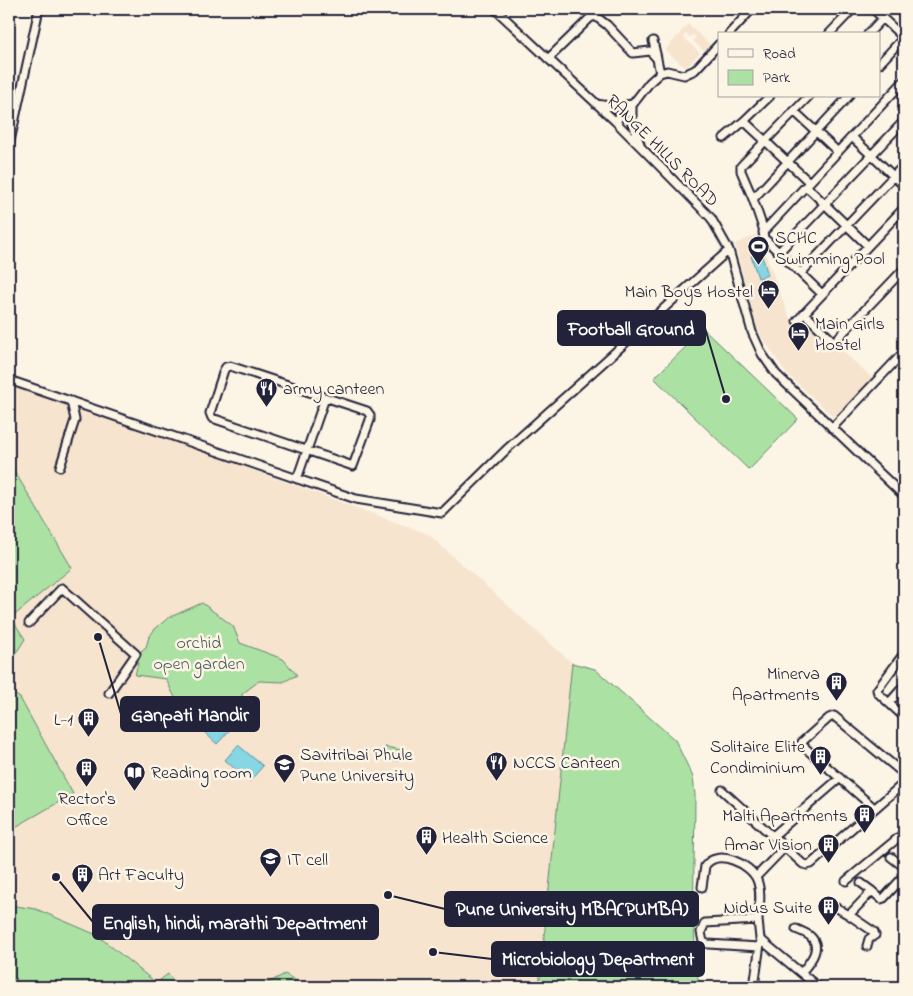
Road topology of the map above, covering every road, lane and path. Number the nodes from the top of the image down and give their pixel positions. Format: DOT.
graph roads {
  1 [pos="39,9"];
  2 [pos="495,9"];
  3 [pos="752,9"];
  4 [pos="853,9"];
  5 [pos="875,9"];
  6 [pos="884,18"];
  7 [pos="731,32"];
  8 [pos="831,32"];
  9 [pos="870,32"];
  10 [pos="904,38"];
  11 [pos="652,41"];
  12 [pos="718,45"];
  13 [pos="548,59"];
  14 [pos="657,59"];
  15 [pos="880,63"];
  16 [pos="660,73"];
  17 [pos="904,81"];
  18 [pos="768,98"];
  19 [pos="807,98"];
  20 [pos="847,98"];
  21 [pos="596,104"];
  22 [pos="632,104"];
  23 [pos="794,111"];
  24 [pos="615,121"];
  25 [pos="744,121"];
  26 [pos="904,121"];
  27 [pos="816,131"];
  28 [pos="852,137"];
  29 [pos="724,138"];
  30 [pos="765,140"];
  31 [pos="9,146"];
  32 [pos="642,149"];
  33 [pos="838,152"];
  34 [pos="872,155"];
  35 [pos="787,162"];
  36 [pos="904,165"];
  37 [pos="894,176"];
  38 [pos="807,184"];
  39 [pos="904,186"];
  40 [pos="754,199"];
  41 [pos="825,204"];
  42 [pos="904,208"];
  43 [pos="847,225"];
  44 [pos="764,231"];
  45 [pos="868,246"];
  46 [pos="729,250"];
  47 [pos="779,252"];
  48 [pos="904,269"];
  49 [pos="801,274"];
  50 [pos="822,294"];
  51 [pos="804,313"];
  52 [pos="797,321"];
  53 [pos="904,352"];
  54 [pos="9,380"];
  55 [pos="325,398"];
  56 [pos="70,401"];
  57 [pos="832,428"];
  58 [pos="307,451"];
  59 [pos="60,467"];
  60 [pos="297,479"];
  61 [pos="904,496"];
  62 [pos="29,623"];
  63 [pos="902,656"];
  64 [pos="904,686"];
  65 [pos="109,693"];
  66 [pos="889,703"];
  67 [pos="904,717"];
  68 [pos="904,774"];
  69 [pos="840,778"];
  70 [pos="904,783"];
  71 [pos="722,790"];
  72 [pos="874,808"];
  73 [pos="904,833"];
  74 [pos="773,836"];
  75 [pos="785,847"];
  76 [pos="891,857"];
  77 [pos="904,865"];
  78 [pos="904,876"];
  79 [pos="756,877"];
  80 [pos="846,881"];
  81 [pos="861,883"];
  82 [pos="702,887"];
  83 [pos="872,892"];
  84 [pos="837,908"];
  85 [pos="849,915"];
  86 [pos="758,920"];
  87 [pos="796,929"];
  88 [pos="760,939"];
  89 [pos="867,946"];
  90 [pos="759,947"];
  91 [pos="801,973"];
  92 [pos="754,987"];
  93 [pos="818,987"];
  1 -- 31 [label="street"];
  2 -- 13 [label="street, RANGE HILLS ROAD"];
  3 -- 7 [label="street"];
  4 -- 8 [label="street"];
  5 -- 6 [label="street"];
  6 -- 9 [label="street"];
  6 -- 10 [label="street"];
  10 -- 15 [label="street"];
  11 -- 14 [label="street"];
  12 -- 16 [label="street"];
  13 -- 14 [label="street"];
  13 -- 21 [label="street, RANGE HILLS ROAD"];
  14 -- 16 [label="street"];
  16 -- 22 [label="street"];
  17 -- 28 [label="street"];
  18 -- 25 [label="street"];
  19 -- 23 [label="street"];
  20 -- 27 [label="street"];
  21 -- 22 [label="street"];
  21 -- 24 [label="street, RANGE HILLS ROAD"];
  22 -- 24 [label="street"];
  22 -- 32 [label="street"];
  23 -- 27 [label="street"];
  23 -- 30 [label="street"];
  24 -- 32 [label="street, RANGE HILLS ROAD"];
  25 -- 29 [label="street"];
  25 -- 30 [label="street"];
  26 -- 34 [label="street"];
  27 -- 33 [label="street"];
  27 -- 35 [label="street"];
  28 -- 33 [label="street"];
  28 -- 34 [label="street"];
  30 -- 35 [label="street"];
  30 -- 40 [label="street"];
  32 -- 46 [label="street, RANGE HILLS ROAD"];
  33 -- 38 [label="street"];
  34 -- 37 [label="street"];
  34 -- 41 [label="street"];
  35 -- 38 [label="street"];
  35 -- 40 [label="street"];
  36 -- 37 [label="street"];
  37 -- 39 [label="street"];
  37 -- 43 [label="street"];
  38 -- 41 [label="street"];
  38 -- 44 [label="street"];
  40 -- 44 [label="street"];
  41 -- 43 [label="street"];
  41 -- 47 [label="street"];
  42 -- 45 [label="street"];
  43 -- 45 [label="street"];
  43 -- 49 [label="street"];
  44 -- 47 [label="street"];
  45 -- 50 [label="street"];
  46 -- 57 [label="street, RANGE HILLS ROAD"];
  46 -- 60 [label="street"];
  47 -- 49 [label="street"];
  48 -- 51 [label="street"];
  49 -- 50 [label="street"];
  50 -- 51 [label="street"];
  51 -- 52 [label="street"];
  53 -- 57 [label="street"];
  54 -- 56 [label="street"];
  55 -- 58 [label="street"];
  55 -- 58 [label="street"];
  55 -- 58 [label="street"];
  56 -- 59 [label="street"];
  56 -- 60 [label="street"];
  57 -- 61 [label="street, RANGE HILLS ROAD"];
  58 -- 60 [label="street"];
  62 -- 65 [label="street"];
  63 -- 66 [label="street"];
  64 -- 66 [label="street"];
  66 -- 67 [label="street"];
  68 -- 69 [label="street"];
  69 -- 72 [label="street"];
  69 -- 74 [label="street"];
  70 -- 72 [label="street"];
  71 -- 74 [label="street"];
  72 -- 75 [label="street"];
  73 -- 80 [label="street"];
  74 -- 75 [label="street"];
  75 -- 79 [label="street"];
  76 -- 77 [label="street"];
  78 -- 83 [label="street"];
  79 -- 82 [label="street"];
  79 -- 86 [label="street"];
  81 -- 83 [label="street"];
  83 -- 85 [label="street"];
  84 -- 85 [label="street"];
  85 -- 89 [label="street"];
  86 -- 88 [label="street"];
  86 -- 90 [label="street"];
  87 -- 91 [label="street"];
  88 -- 90 [label="street"];
  88 -- 91 [label="street"];
  90 -- 92 [label="street"];
  91 -- 93 [label="street"];
}
